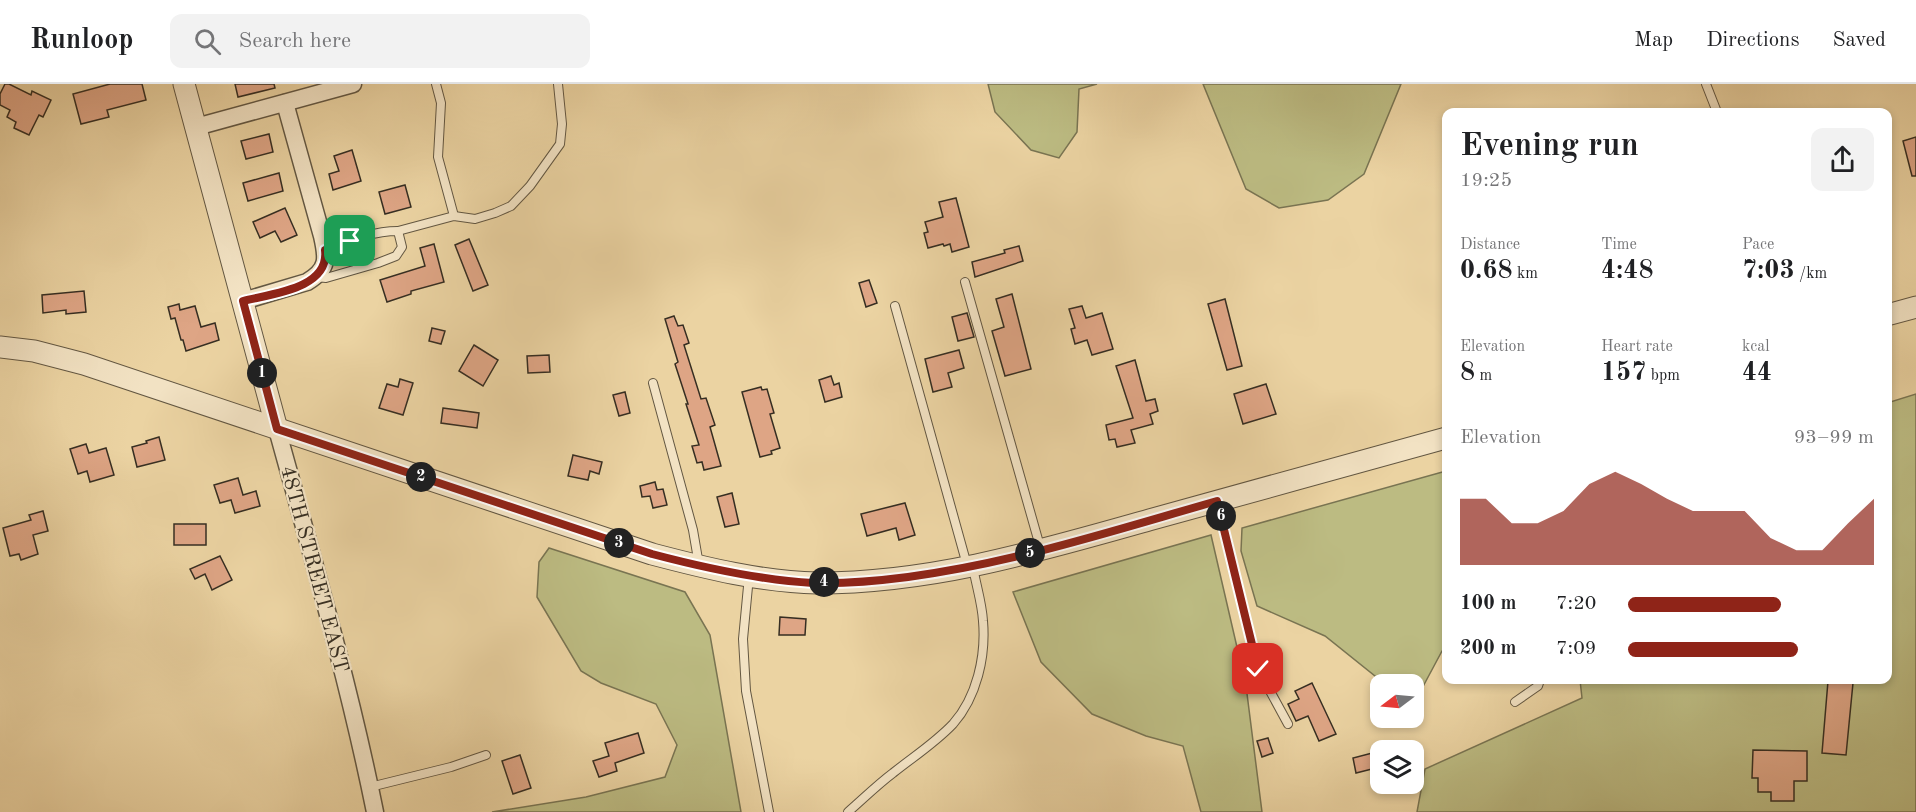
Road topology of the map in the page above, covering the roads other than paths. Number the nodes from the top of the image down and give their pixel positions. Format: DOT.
graph roads {
  1 [pos="184,84"];
  2 [pos="353,84"];
  3 [pos="436,84"];
  4 [pos="558,84"];
  5 [pos="1706,84"];
  6 [pos="285,103"];
  7 [pos="1715,108"];
  8 [pos="196,127"];
  9 [pos="454,216"];
  10 [pos="398,231"];
  11 [pos="325,250"];
  12 [pos="319,274"];
  13 [pos="964,282"];
  14 [pos="243,301"];
  15 [pos="895,306"];
  16 [pos="1916,307"];
  17 [pos="1892,314"];
  18 [pos="0,347"];
  19 [pos="653,383"];
  20 [pos="277,429"];
  21 [pos="1442,439"];
  22 [pos="1217,501"];
  23 [pos="1041,550"];
  24 [pos="699,566"];
  25 [pos="970,568"];
  26 [pos="749,576"];
  27 [pos="1539,684"];
  28 [pos="1515,702"];
  29 [pos="1288,724"];
  30 [pos="486,755"];
  31 [pos="370,787"];
  32 [pos="375,812"];
  33 [pos="769,812"];
  34 [pos="848,812"];
  1 -- 8 [label="street, 48TH STREET EAST"];
  2 -- 6 [label="street"];
  3 -- 9 [label="lane"];
  4 -- 9 [label="lane"];
  5 -- 7 [label="lane"];
  6 -- 8 [label="street"];
  6 -- 11 [label="street"];
  8 -- 14 [label="street, 48TH STREET EAST"];
  9 -- 10 [label="lane"];
  10 -- 11 [label="lane"];
  10 -- 12 [label="lane"];
  11 -- 12 [label="street"];
  12 -- 14 [label="street"];
  13 -- 23 [label="lane"];
  14 -- 20 [label="street, 48TH STREET EAST"];
  15 -- 25 [label="lane"];
  16 -- 17 [label="street"];
  18 -- 20 [label="street"];
  19 -- 24 [label="lane"];
  20 -- 24 [label="street"];
  20 -- 31 [label="street, 48TH STREET EAST"];
  21 -- 22 [label="street"];
  22 -- 23 [label="street"];
  22 -- 29 [label="lane"];
  23 -- 25 [label="street"];
  24 -- 26 [label="street"];
  25 -- 26 [label="street"];
  25 -- 34 [label="lane"];
  26 -- 33 [label="lane"];
  27 -- 28 [label="lane"];
  30 -- 31 [label="lane"];
  31 -- 32 [label="street, 48TH STREET EAST"];
}
